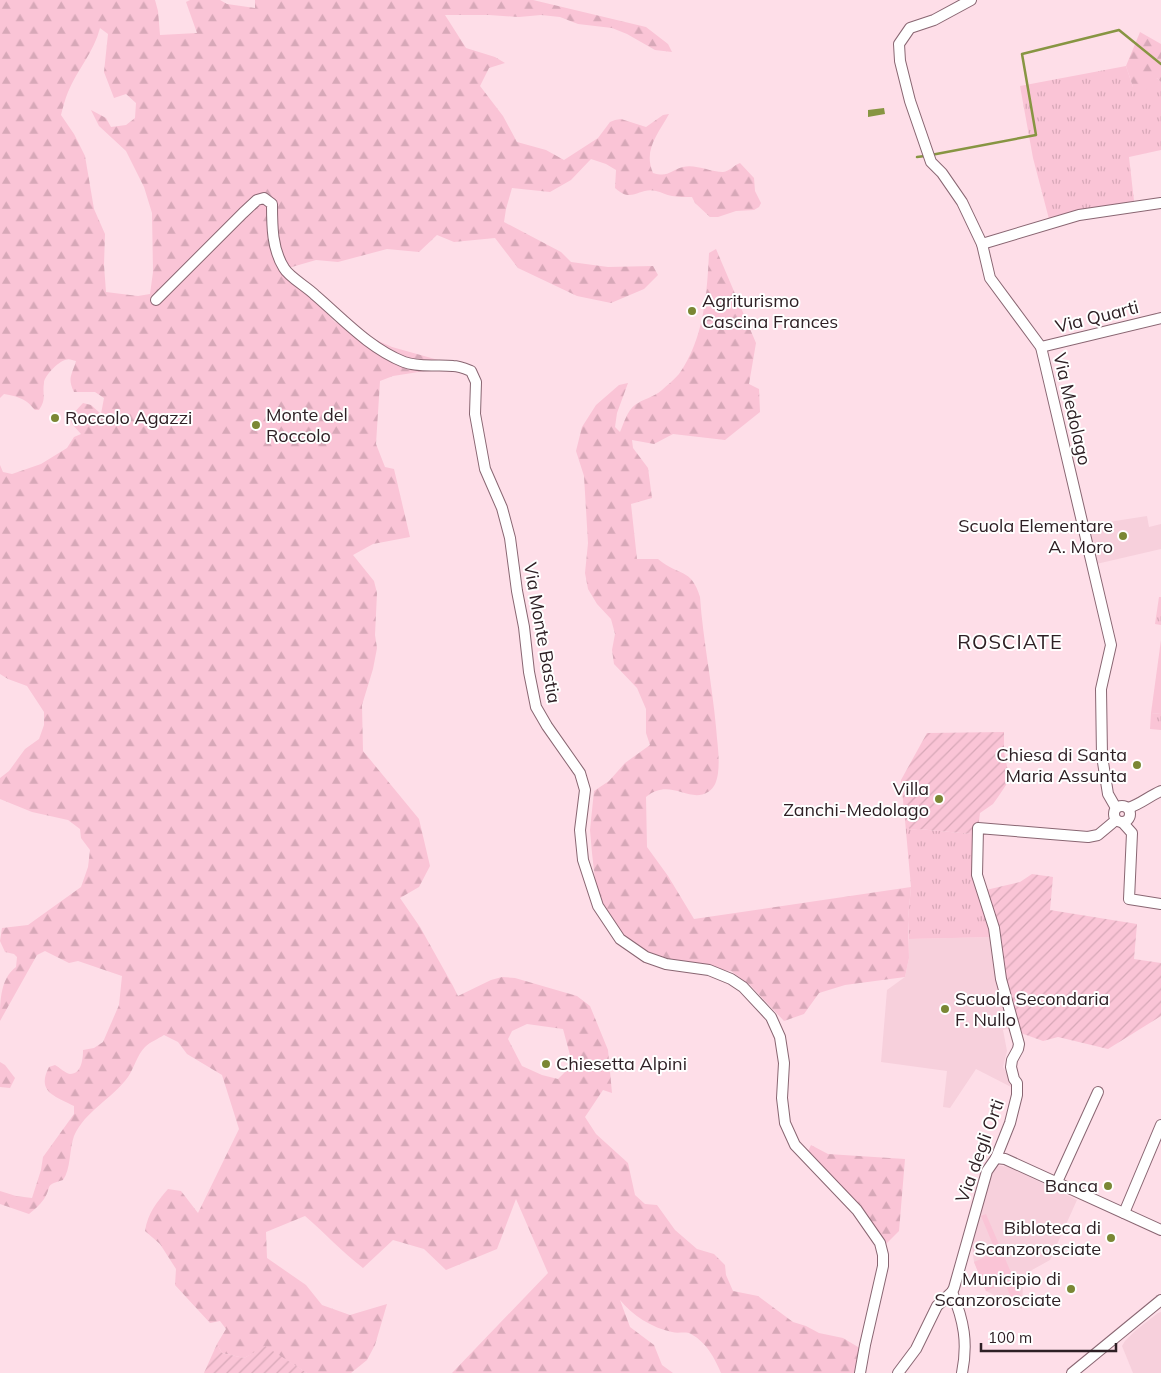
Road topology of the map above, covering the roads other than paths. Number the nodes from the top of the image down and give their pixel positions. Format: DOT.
graph roads {
  1 [pos="971,0"];
  2 [pos="1161,203"];
  3 [pos="982,244"];
  4 [pos="156,300"];
  5 [pos="1161,318"];
  6 [pos="1041,346"];
  7 [pos="1161,791"];
  8 [pos="1116,808"];
  9 [pos="1128,808"];
  10 [pos="1120,821"];
  11 [pos="1161,904"];
  12 [pos="1098,1092"];
  13 [pos="1161,1125"];
  14 [pos="996,1158"];
  15 [pos="1057,1182"];
  16 [pos="1124,1213"];
  17 [pos="1161,1230"];
  18 [pos="952,1292"];
  19 [pos="1161,1300"];
  20 [pos="1074,1372"];
  21 [pos="860,1373"];
  22 [pos="898,1373"];
  23 [pos="962,1373"];
  1 -- 3 [label="street, Via Medolago"];
  2 -- 3 [label="street"];
  3 -- 6 [label="street, Via Medolago"];
  4 -- 21 [label="street, Via Monte Bastia"];
  5 -- 6 [label="street, Via Quarti"];
  6 -- 8 [label="street, Via Medolago"];
  7 -- 9 [label="street"];
  8 -- 9 [label="street"];
  8 -- 10 [label="street"];
  9 -- 10 [label="street"];
  10 -- 11 [label="street"];
  10 -- 14 [label="street, Via degli Orti"];
  12 -- 15 [label="street"];
  13 -- 16 [label="street"];
  14 -- 15 [label="street"];
  14 -- 18 [label="street, Via degli Orti"];
  15 -- 16 [label="street"];
  16 -- 17 [label="street"];
  18 -- 22 [label="street"];
  18 -- 23 [label="street"];
  19 -- 20 [label="street"];
}
